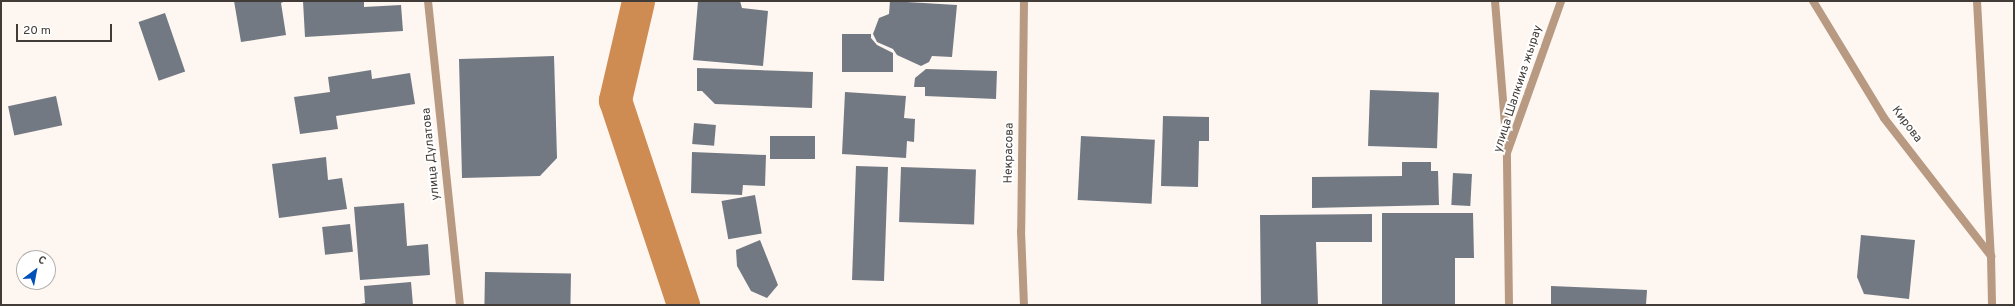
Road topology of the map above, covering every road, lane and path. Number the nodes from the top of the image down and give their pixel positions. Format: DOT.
graph roads {
  1 [pos="428,1"];
  2 [pos="1024,1"];
  3 [pos="1495,1"];
  4 [pos="1561,1"];
  5 [pos="1813,1"];
  6 [pos="1976,1"];
  7 [pos="1507,153"];
  8 [pos="1991,256"];
  9 [pos="460,305"];
  10 [pos="1024,305"];
  11 [pos="1509,305"];
  12 [pos="1992,305"];
  1 -- 9 [label="street, улица Дулатова"];
  2 -- 10 [label="street, Некрасова"];
  3 -- 7 [label="street"];
  4 -- 7 [label="street, улица Шалкииз жырау"];
  5 -- 8 [label="street, Кирова"];
  6 -- 8 [label="street"];
  7 -- 11 [label="street, улица Шалкииз жырау"];
  8 -- 12 [label="street"];
}
